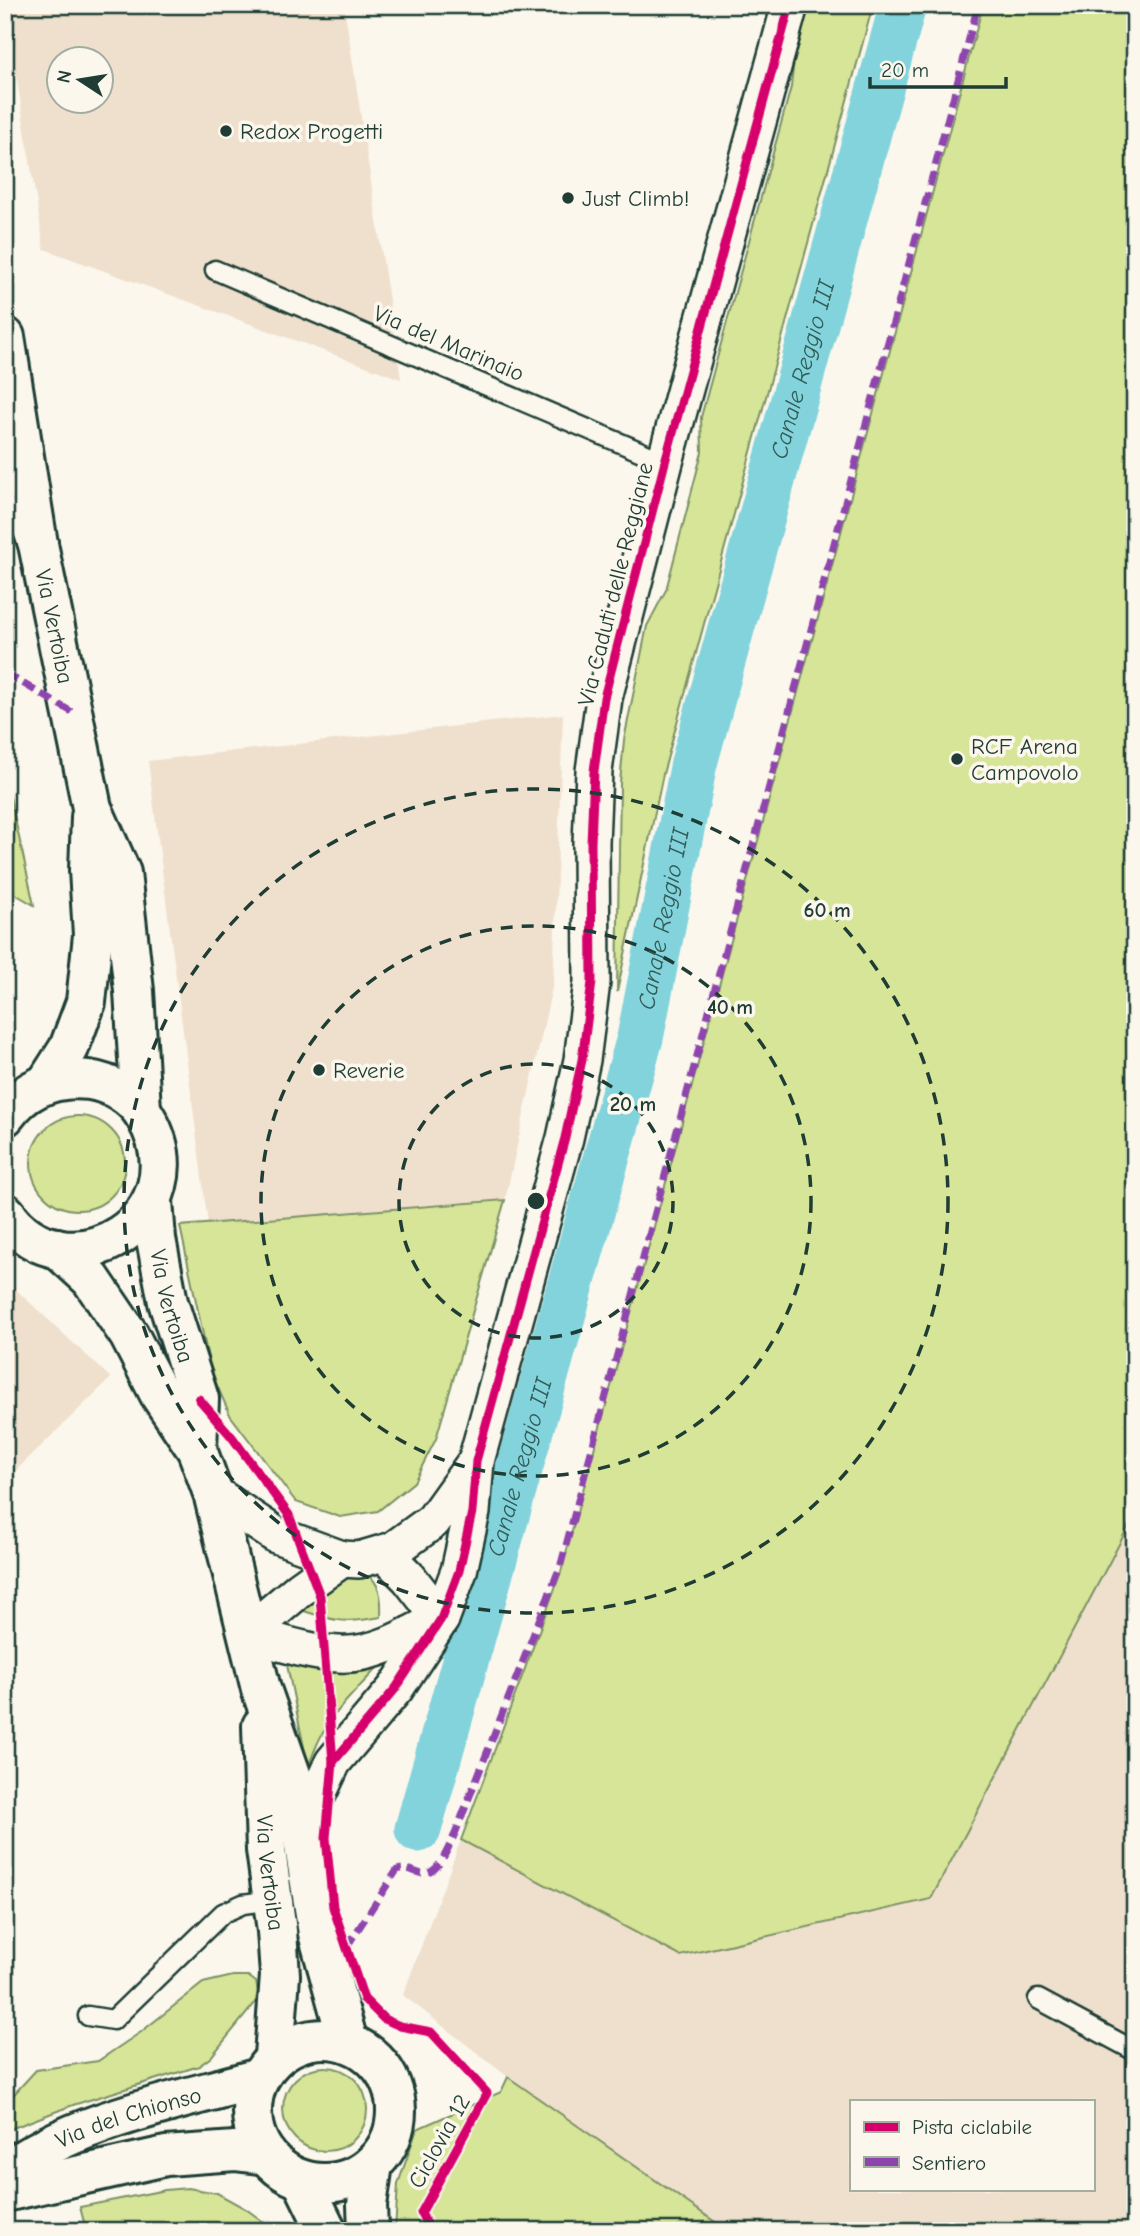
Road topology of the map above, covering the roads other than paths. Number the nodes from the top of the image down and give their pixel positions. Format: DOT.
graph roads {
  1 [pos="790,5"];
  2 [pos="215,270"];
  3 [pos="5,337"];
  4 [pos="5,448"];
  5 [pos="665,461"];
  6 [pos="38,544"];
  7 [pos="92,808"];
  8 [pos="46,1084"];
  9 [pos="141,1109"];
  10 [pos="5,1116"];
  11 [pos="153,1201"];
  12 [pos="6,1214"];
  13 [pos="57,1248"];
  14 [pos="197,1450"];
  15 [pos="476,1461"];
  16 [pos="213,1493"];
  17 [pos="384,1553"];
  18 [pos="342,1559"];
  19 [pos="441,1619"];
  20 [pos="247,1634"];
  21 [pos="261,1689"];
  22 [pos="305,1847"];
  23 [pos="273,1900"];
  24 [pos="1038,1999"];
  25 [pos="88,2016"];
  26 [pos="348,2042"];
  27 [pos="1135,2052"];
  28 [pos="267,2067"];
  29 [pos="267,2155"];
  30 [pos="373,2164"];
  31 [pos="5,2172"];
  32 [pos="302,2180"];
  33 [pos="5,2192"];
  34 [pos="327,2231"];
  35 [pos="368,2231"];
  1 -- 5 [label="street, Via Caduti delle Reggiane"];
  2 -- 5 [label="lane, Via del Marinaio"];
  3 -- 6 [label="main road"];
  4 -- 6 [label="main road, Via Vertoiba"];
  5 -- 15 [label="street, Via Caduti delle Reggiane"];
  6 -- 7 [label="main road, Via Vertoiba"];
  7 -- 8 [label="main road, Via Vertoiba"];
  7 -- 9 [label="main road, Via Vertoiba"];
  8 -- 9 [label="main road, Via Vertoiba"];
  8 -- 10 [label="main road, Via Vertoiba"];
  9 -- 11 [label="main road, Via Vertoiba"];
  11 -- 13 [label="main road, Via Vertoiba"];
  11 -- 14 [label="main road, Via Vertoiba"];
  12 -- 13 [label="main road, Via Vertoiba"];
  13 -- 14 [label="main road, Via Vertoiba"];
  14 -- 16 [label="main road, Via Vertoiba"];
  15 -- 17 [label="street, Via Caduti delle Reggiane"];
  15 -- 19 [label="street, Via Caduti delle Reggiane"];
  16 -- 18 [label="street, Via Caduti delle Reggiane"];
  16 -- 20 [label="main road, Via Vertoiba"];
  17 -- 18 [label="street, Via Caduti delle Reggiane"];
  17 -- 19 [label="street"];
  18 -- 20 [label="street, Via Caduti delle Reggiane"];
  19 -- 20 [label="street"];
  19 -- 22 [label="street, Via Caduti delle Reggiane"];
  20 -- 21 [label="main road, Via Vertoiba"];
  21 -- 22 [label="main road, Via Vertoiba"];
  21 -- 23 [label="main road, Via Vertoiba"];
  22 -- 26 [label="main road, Via Vertoiba"];
  23 -- 25 [label="lane"];
  23 -- 28 [label="main road, Via Vertoiba"];
  24 -- 27 [label="lane"];
  26 -- 28 [label="main road"];
  26 -- 30 [label="main road"];
  28 -- 29 [label="main road"];
  28 -- 31 [label="main road, Via del Chionso"];
  29 -- 32 [label="main road"];
  29 -- 33 [label="main road, Via del Chionso"];
  30 -- 32 [label="main road"];
  30 -- 35 [label="main road"];
  32 -- 34 [label="main road"];
}
